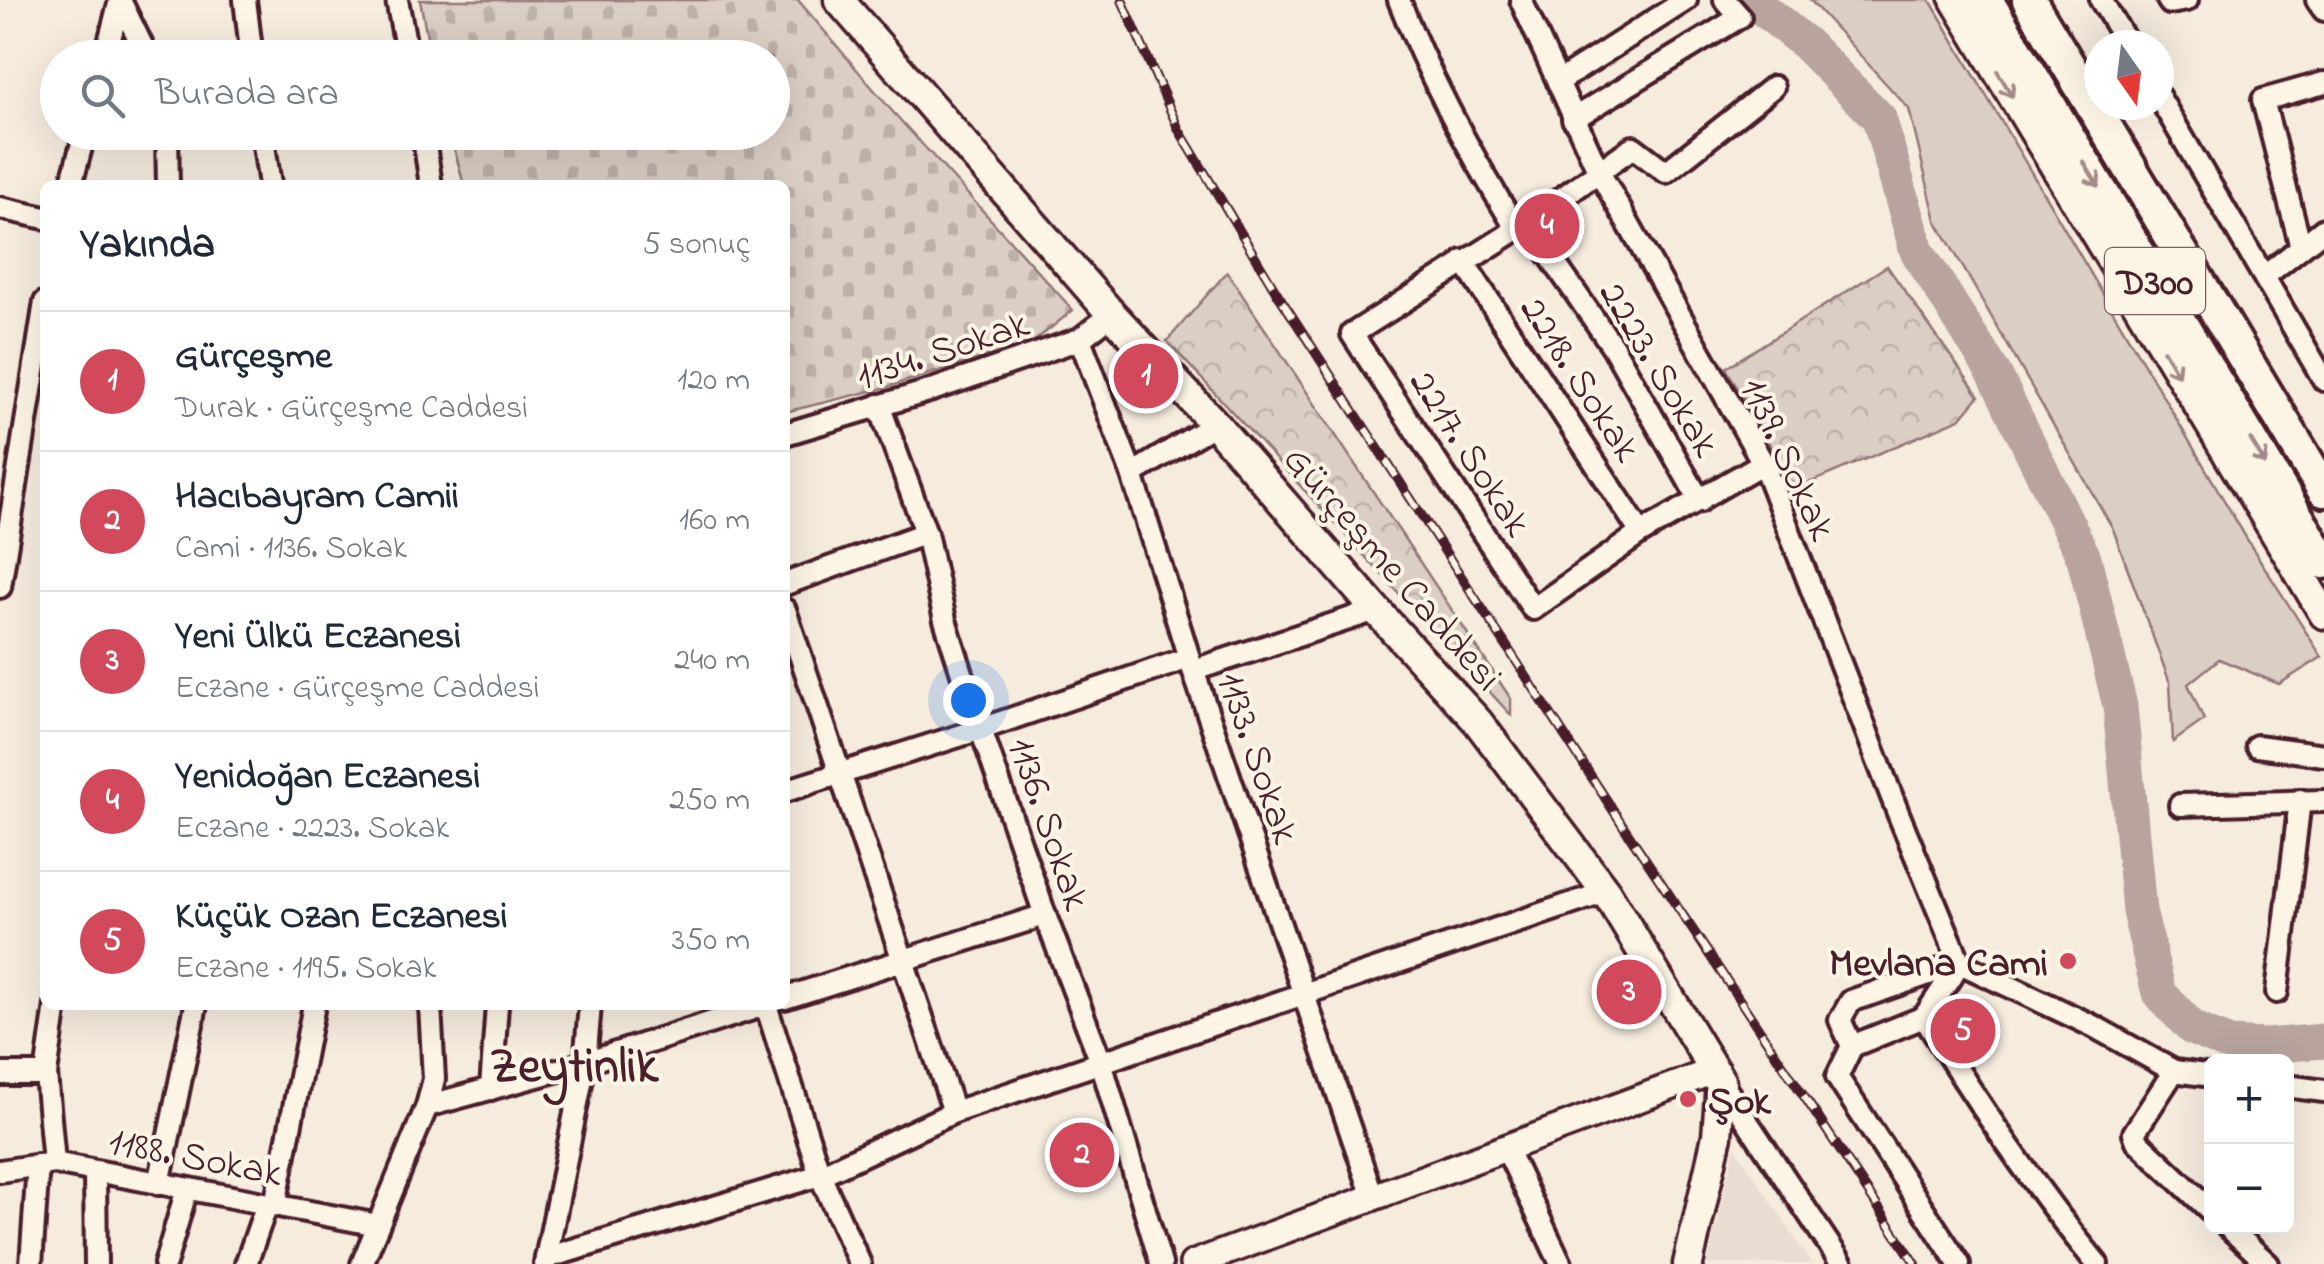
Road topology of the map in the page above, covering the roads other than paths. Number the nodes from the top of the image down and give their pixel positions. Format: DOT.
graph roads {
  1 [pos="120,0"];
  2 [pos="245,0"];
  3 [pos="397,0"];
  4 [pos="839,0"];
  5 [pos="1399,0"];
  6 [pos="1521,0"];
  7 [pos="1686,0"];
  8 [pos="1725,0"];
  9 [pos="1955,0"];
  10 [pos="1986,0"];
  11 [pos="2029,0"];
  12 [pos="2102,0"];
  13 [pos="2168,0"];
  14 [pos="2186,0"];
  15 [pos="2316,0"];
  16 [pos="2324,10"];
  17 [pos="2119,30"];
  18 [pos="110,40"];
  19 [pos="139,40"];
  20 [pos="250,40"];
  21 [pos="405,40"];
  22 [pos="1558,82"];
  23 [pos="2324,83"];
  24 [pos="1774,87"];
  25 [pos="1573,119"];
  26 [pos="2173,120"];
  27 [pos="80,150"];
  28 [pos="167,150"];
  29 [pos="265,150"];
  30 [pos="426,150"];
  31 [pos="1598,170"];
  32 [pos="72,180"];
  33 [pos="168,180"];
  34 [pos="269,180"];
  35 [pos="430,180"];
  36 [pos="0,208"];
  37 [pos="40,217"];
  38 [pos="1521,225"];
  39 [pos="2324,229"];
  40 [pos="2301,246"];
  41 [pos="1463,261"];
  42 [pos="2265,276"];
  43 [pos="1112,314"];
  44 [pos="40,329"];
  45 [pos="1080,339"];
  46 [pos="2324,380"];
  47 [pos="879,405"];
  48 [pos="1216,424"];
  49 [pos="790,432"];
  50 [pos="1763,463"];
  51 [pos="1132,474"];
  52 [pos="2324,490"];
  53 [pos="1700,501"];
  54 [pos="5,520"];
  55 [pos="926,533"];
  56 [pos="1641,533"];
  57 [pos="2324,562"];
  58 [pos="790,582"];
  59 [pos="0,587"];
  60 [pos="1376,610"];
  61 [pos="2324,614"];
  62 [pos="790,624"];
  63 [pos="1191,664"];
  64 [pos="982,729"];
  65 [pos="2257,746"];
  66 [pos="2324,755"];
  67 [pos="842,773"];
  68 [pos="790,789"];
  69 [pos="2300,800"];
  70 [pos="2324,801"];
  71 [pos="2180,805"];
  72 [pos="1606,892"];
  73 [pos="1045,914"];
  74 [pos="902,961"];
  75 [pos="1960,962"];
  76 [pos="2277,992"];
  77 [pos="1304,995"];
  78 [pos="790,996"];
  79 [pos="55,1010"];
  80 [pos="195,1010"];
  81 [pos="313,1010"];
  82 [pos="430,1010"];
  83 [pos="497,1010"];
  84 [pos="590,1010"];
  85 [pos="749,1010"];
  86 [pos="767,1010"];
  87 [pos="1924,1017"];
  88 [pos="1852,1046"];
  89 [pos="1101,1062"];
  90 [pos="585,1063"];
  91 [pos="2174,1071"];
  92 [pos="0,1074"];
  93 [pos="46,1074"];
  94 [pos="2204,1075"];
  95 [pos="1718,1076"];
  96 [pos="2294,1087"];
  97 [pos="491,1088"];
  98 [pos="2324,1090"];
  99 [pos="428,1106"];
  100 [pos="954,1112"];
  101 [pos="1506,1148"];
  102 [pos="46,1164"];
  103 [pos="0,1171"];
  104 [pos="95,1172"];
  105 [pos="820,1175"];
  106 [pos="159,1184"];
  107 [pos="186,1188"];
  108 [pos="1374,1197"];
  109 [pos="271,1204"];
  110 [pos="2204,1204"];
  111 [pos="378,1226"];
  112 [pos="2236,1234"];
  113 [pos="546,1261"];
  114 [pos="32,1264"];
  115 [pos="96,1264"];
  116 [pos="165,1264"];
  117 [pos="246,1264"];
  118 [pos="362,1264"];
  119 [pos="860,1264"];
  120 [pos="1161,1264"];
  121 [pos="1193,1264"];
  122 [pos="1561,1264"];
  123 [pos="1688,1264"];
  124 [pos="1842,1264"];
  125 [pos="1958,1264"];
  126 [pos="2097,1264"];
  127 [pos="2268,1264"];
  1 -- 18 [label="street"];
  1 -- 19 [label="street"];
  2 -- 20 [label="street"];
  3 -- 21 [label="street"];
  4 -- 43 [label="main road, Gürçeşme Caddesi"];
  5 -- 38 [label="street, 2223. Sokak"];
  6 -- 22 [label="street, 1139. Sokak"];
  7 -- 22 [label="street"];
  8 -- 25 [label="street"];
  9 -- 61 [label="main road, one-way"];
  10 -- 57 [label="highway, D300, one-way"];
  11 -- 52 [label="highway"];
  12 -- 17 [label="street"];
  13 -- 14 [label="street"];
  15 -- 16 [label="street"];
  22 -- 25 [label="street, 1139. Sokak"];
  23 -- 40 [label="street"];
  24 -- 31 [label="street"];
  25 -- 31 [label="street, 1139. Sokak"];
  26 -- 42 [label="street"];
  27 -- 32 [label="street"];
  28 -- 33 [label="street"];
  29 -- 34 [label="street"];
  30 -- 35 [label="street"];
  31 -- 38 [label="street"];
  31 -- 50 [label="street, 1139. Sokak"];
  36 -- 37 [label="street"];
  38 -- 41 [label="street"];
  38 -- 53 [label="street, 2223. Sokak"];
  39 -- 40 [label="street"];
  40 -- 42 [label="street"];
  41 -- 56 [label="street, 2218. Sokak"];
  41 -- 56 [label="street, 2217. Sokak"];
  42 -- 46 [label="street"];
  43 -- 45 [label="street, 1134. Sokak"];
  43 -- 48 [label="main road, Gürçeşme Caddesi"];
  44 -- 54 [label="street"];
  45 -- 47 [label="street, 1134. Sokak"];
  45 -- 51 [label="street, 1133. Sokak"];
  47 -- 49 [label="street, 1134. Sokak"];
  47 -- 55 [label="street, 1136. Sokak"];
  48 -- 51 [label="street"];
  48 -- 60 [label="main road, Gürçeşme Caddesi"];
  50 -- 53 [label="street"];
  50 -- 75 [label="street, 1139. Sokak"];
  51 -- 63 [label="street, 1133. Sokak"];
  53 -- 56 [label="street"];
  54 -- 59 [label="street"];
  55 -- 58 [label="street"];
  55 -- 64 [label="street, 1136. Sokak"];
  60 -- 63 [label="street"];
  60 -- 72 [label="main road, Gürçeşme Caddesi"];
  62 -- 67 [label="street"];
  63 -- 64 [label="street"];
  63 -- 77 [label="street, 1133. Sokak"];
  64 -- 67 [label="street"];
  64 -- 73 [label="street, 1136. Sokak"];
  65 -- 66 [label="street"];
  67 -- 68 [label="street"];
  67 -- 74 [label="street"];
  69 -- 70 [label="street"];
  69 -- 71 [label="street"];
  69 -- 76 [label="street"];
  72 -- 77 [label="street"];
  72 -- 95 [label="main road, Gürçeşme Caddesi"];
  73 -- 74 [label="street"];
  73 -- 89 [label="street, 1136. Sokak"];
  74 -- 78 [label="street"];
  74 -- 100 [label="street"];
  75 -- 87 [label="street"];
  75 -- 88 [label="street"];
  75 -- 91 [label="street"];
  77 -- 89 [label="street"];
  77 -- 108 [label="street, 1133. Sokak"];
  79 -- 93 [label="street"];
  80 -- 106 [label="street"];
  81 -- 109 [label="street"];
  82 -- 99 [label="street"];
  83 -- 97 [label="street"];
  84 -- 90 [label="street"];
  85 -- 90 [label="street"];
  86 -- 105 [label="street"];
  87 -- 88 [label="street"];
  87 -- 126 [label="street"];
  88 -- 125 [label="street"];
  89 -- 100 [label="street"];
  89 -- 120 [label="street, 1136. Sokak"];
  90 -- 97 [label="street"];
  90 -- 113 [label="street"];
  91 -- 94 [label="street"];
  91 -- 110 [label="street"];
  92 -- 93 [label="street"];
  93 -- 102 [label="street"];
  95 -- 101 [label="street"];
  95 -- 123 [label="main road"];
  95 -- 124 [label="street"];
  96 -- 98 [label="street"];
  97 -- 99 [label="street"];
  99 -- 111 [label="street"];
  100 -- 105 [label="street"];
  101 -- 108 [label="street"];
  101 -- 122 [label="street"];
  102 -- 103 [label="street, 1188. Sokak"];
  102 -- 104 [label="street, 1188. Sokak"];
  102 -- 114 [label="street"];
  104 -- 106 [label="street, 1188. Sokak"];
  104 -- 115 [label="street"];
  105 -- 113 [label="street"];
  105 -- 119 [label="street"];
  106 -- 107 [label="street, 1188. Sokak"];
  107 -- 109 [label="street, 1188. Sokak"];
  107 -- 116 [label="street"];
  108 -- 121 [label="street"];
  109 -- 111 [label="street, 1188. Sokak"];
  109 -- 117 [label="street"];
  111 -- 118 [label="street"];
  112 -- 127 [label="street"];
}
